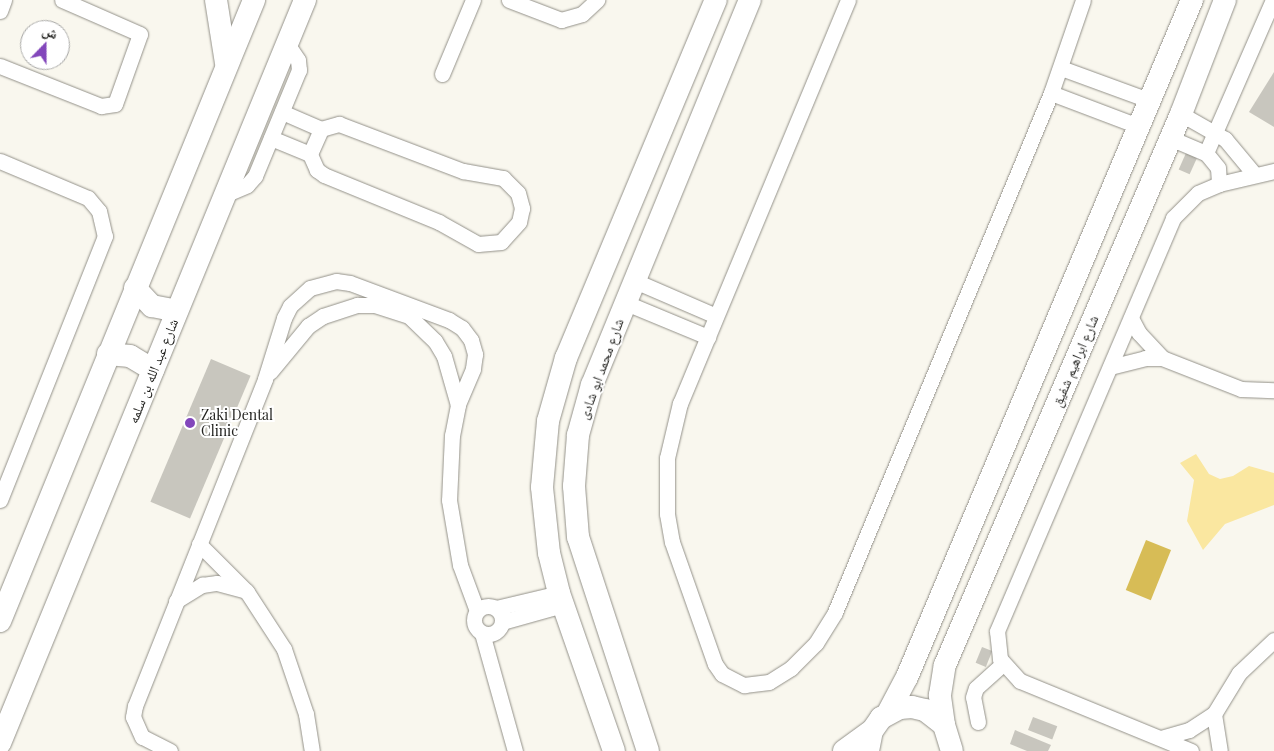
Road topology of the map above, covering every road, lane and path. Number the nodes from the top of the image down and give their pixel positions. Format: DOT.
graph roads {
  1 [pos="4,0"];
  2 [pos="62,0"];
  3 [pos="216,0"];
  4 [pos="254,0"];
  5 [pos="305,0"];
  6 [pos="473,0"];
  7 [pos="509,0"];
  8 [pos="597,0"];
  9 [pos="716,0"];
  10 [pos="750,0"];
  11 [pos="848,0"];
  12 [pos="1083,0"];
  13 [pos="1192,0"];
  14 [pos="1225,0"];
  15 [pos="1272,0"];
  16 [pos="0,10"];
  17 [pos="286,42"];
  18 [pos="0,66"];
  19 [pos="226,66"];
  20 [pos="1061,68"];
  21 [pos="442,74"];
  22 [pos="1051,93"];
  23 [pos="1151,101"];
  24 [pos="282,112"];
  25 [pos="1181,114"];
  26 [pos="1140,127"];
  27 [pos="321,129"];
  28 [pos="1217,132"];
  29 [pos="271,138"];
  30 [pos="1170,138"];
  31 [pos="1206,153"];
  32 [pos="310,154"];
  33 [pos="0,161"];
  34 [pos="1122,171"];
  35 [pos="1274,171"];
  36 [pos="1255,175"];
  37 [pos="1152,183"];
  38 [pos="1219,184"];
  39 [pos="224,195"];
  40 [pos="635,281"];
  41 [pos="135,288"];
  42 [pos="626,303"];
  43 [pos="177,311"];
  44 [pos="716,316"];
  45 [pos="1131,318"];
  46 [pos="708,337"];
  47 [pos="108,354"];
  48 [pos="1162,358"];
  49 [pos="1110,367"];
  50 [pos="153,370"];
  51 [pos="264,379"];
  52 [pos="1274,390"];
  53 [pos="458,405"];
  54 [pos="0,500"];
  55 [pos="199,544"];
  56 [pos="246,592"];
  57 [pos="561,599"];
  58 [pos="176,600"];
  59 [pos="496,608"];
  60 [pos="477,611"];
  61 [pos="0,621"];
  62 [pos="502,622"];
  63 [pos="482,633"];
  64 [pos="1274,640"];
  65 [pos="918,650"];
  66 [pos="1003,664"];
  67 [pos="945,665"];
  68 [pos="888,713"];
  69 [pos="1214,714"];
  70 [pos="978,722"];
  71 [pos="944,725"];
  72 [pos="1161,738"];
  73 [pos="870,741"];
  74 [pos="0,742"];
  75 [pos="953,750"];
  76 [pos="170,751"];
  77 [pos="312,751"];
  78 [pos="515,751"];
  79 [pos="614,751"];
  80 [pos="646,751"];
  81 [pos="844,751"];
  82 [pos="1192,751"];
  83 [pos="1220,751"];
  1 -- 16 [label="street"];
  2 -- 18 [label="street"];
  3 -- 19 [label="street"];
  4 -- 19 [label="street"];
  5 -- 17 [label="street, شارع عبد الله بن سلمه"];
  6 -- 21 [label="street"];
  7 -- 8 [label="street"];
  9 -- 57 [label="street"];
  10 -- 40 [label="street, شارع محمد ابو شادى"];
  11 -- 44 [label="street"];
  12 -- 20 [label="street"];
  13 -- 23 [label="street"];
  14 -- 25 [label="street, شارع ابراهيم شفيق"];
  15 -- 28 [label="street"];
  17 -- 24 [label="street"];
  17 -- 39 [label="street, شارع عبد الله بن سلمه"];
  19 -- 41 [label="street"];
  20 -- 22 [label="street"];
  20 -- 23 [label="street"];
  22 -- 26 [label="street"];
  22 -- 46 [label="street"];
  23 -- 26 [label="street"];
  24 -- 27 [label="street"];
  24 -- 29 [label="street"];
  25 -- 28 [label="street"];
  25 -- 30 [label="street, شارع ابراهيم شفيق"];
  26 -- 34 [label="street"];
  27 -- 32 [label="street"];
  27 -- 32 [label="street"];
  28 -- 31 [label="street"];
  28 -- 36 [label="street"];
  29 -- 32 [label="street"];
  29 -- 39 [label="street"];
  30 -- 31 [label="street"];
  30 -- 37 [label="street, شارع ابراهيم شفيق"];
  31 -- 38 [label="street"];
  33 -- 54 [label="street"];
  34 -- 37 [label="street"];
  34 -- 65 [label="street"];
  35 -- 36 [label="street"];
  36 -- 38 [label="street"];
  37 -- 67 [label="street, شارع ابراهيم شفيق"];
  38 -- 45 [label="street"];
  39 -- 43 [label="street, شارع عبد الله بن سلمه"];
  40 -- 42 [label="street, شارع محمد ابو شادى"];
  40 -- 44 [label="street"];
  41 -- 43 [label="street"];
  41 -- 47 [label="street"];
  42 -- 46 [label="street"];
  42 -- 80 [label="street, شارع محمد ابو شادى"];
  43 -- 50 [label="street, شارع عبد الله بن سلمه"];
  44 -- 46 [label="street"];
  45 -- 48 [label="street"];
  45 -- 49 [label="street"];
  47 -- 50 [label="street"];
  47 -- 61 [label="street"];
  48 -- 49 [label="street"];
  48 -- 52 [label="street"];
  49 -- 66 [label="street"];
  50 -- 74 [label="street, شارع عبد الله بن سلمه"];
  51 -- 53 [label="street"];
  51 -- 53 [label="street"];
  51 -- 55 [label="street"];
  53 -- 60 [label="street"];
  55 -- 56 [label="street"];
  55 -- 58 [label="street"];
  56 -- 58 [label="street"];
  56 -- 77 [label="street"];
  57 -- 59 [label="street"];
  57 -- 62 [label="street"];
  57 -- 79 [label="street"];
  58 -- 76 [label="street"];
  59 -- 60 [label="street"];
  59 -- 62 [label="street"];
  60 -- 63 [label="street"];
  62 -- 63 [label="street"];
  63 -- 78 [label="street"];
  64 -- 69 [label="street"];
  65 -- 67 [label="street"];
  65 -- 68 [label="street"];
  66 -- 70 [label="street"];
  66 -- 72 [label="street"];
  67 -- 71 [label="street, شارع ابراهيم شفيق"];
  68 -- 71 [label="street"];
  68 -- 73 [label="street"];
  69 -- 72 [label="street"];
  69 -- 83 [label="street"];
  71 -- 75 [label="street, شارع ابراهيم شفيق"];
  72 -- 82 [label="street"];
  73 -- 81 [label="street"];
}
